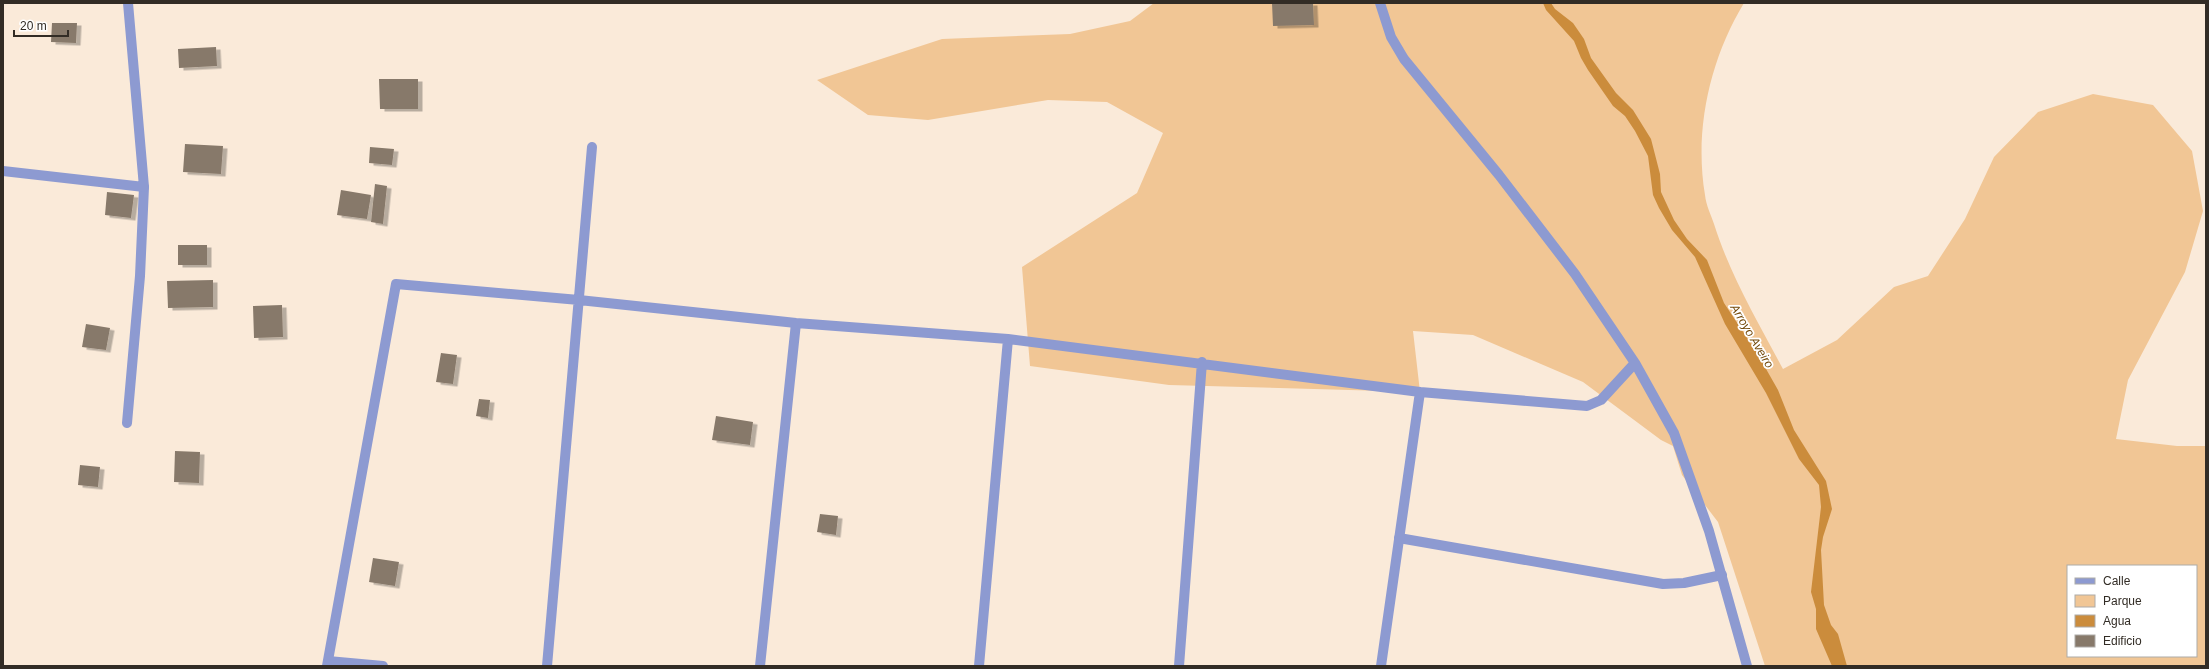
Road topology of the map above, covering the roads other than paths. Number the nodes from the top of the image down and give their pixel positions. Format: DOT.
graph roads {
  1 [pos="128,3"];
  2 [pos="1380,3"];
  3 [pos="592,147"];
  4 [pos="3,170"];
  5 [pos="144,187"];
  6 [pos="579,300"];
  7 [pos="796,323"];
  8 [pos="1008,339"];
  9 [pos="1202,362"];
  10 [pos="1635,363"];
  11 [pos="1420,392"];
  12 [pos="128,423"];
  13 [pos="1399,538"];
  14 [pos="1722,576"];
  15 [pos="328,664"];
  16 [pos="383,666"];
  17 [pos="547,666"];
  18 [pos="760,666"];
  19 [pos="979,666"];
  20 [pos="1179,666"];
  21 [pos="1382,666"];
  22 [pos="1747,666"];
  1 -- 5 [label="street"];
  2 -- 10 [label="street"];
  3 -- 6 [label="street"];
  4 -- 5 [label="street"];
  5 -- 12 [label="street"];
  6 -- 7 [label="street"];
  6 -- 15 [label="street"];
  6 -- 17 [label="street"];
  7 -- 8 [label="street"];
  7 -- 18 [label="street"];
  8 -- 9 [label="street"];
  8 -- 19 [label="street"];
  9 -- 11 [label="street"];
  9 -- 20 [label="street"];
  10 -- 11 [label="street"];
  10 -- 14 [label="street"];
  11 -- 13 [label="street"];
  13 -- 14 [label="street"];
  13 -- 21 [label="street"];
  14 -- 22 [label="street"];
  15 -- 16 [label="street"];
}
